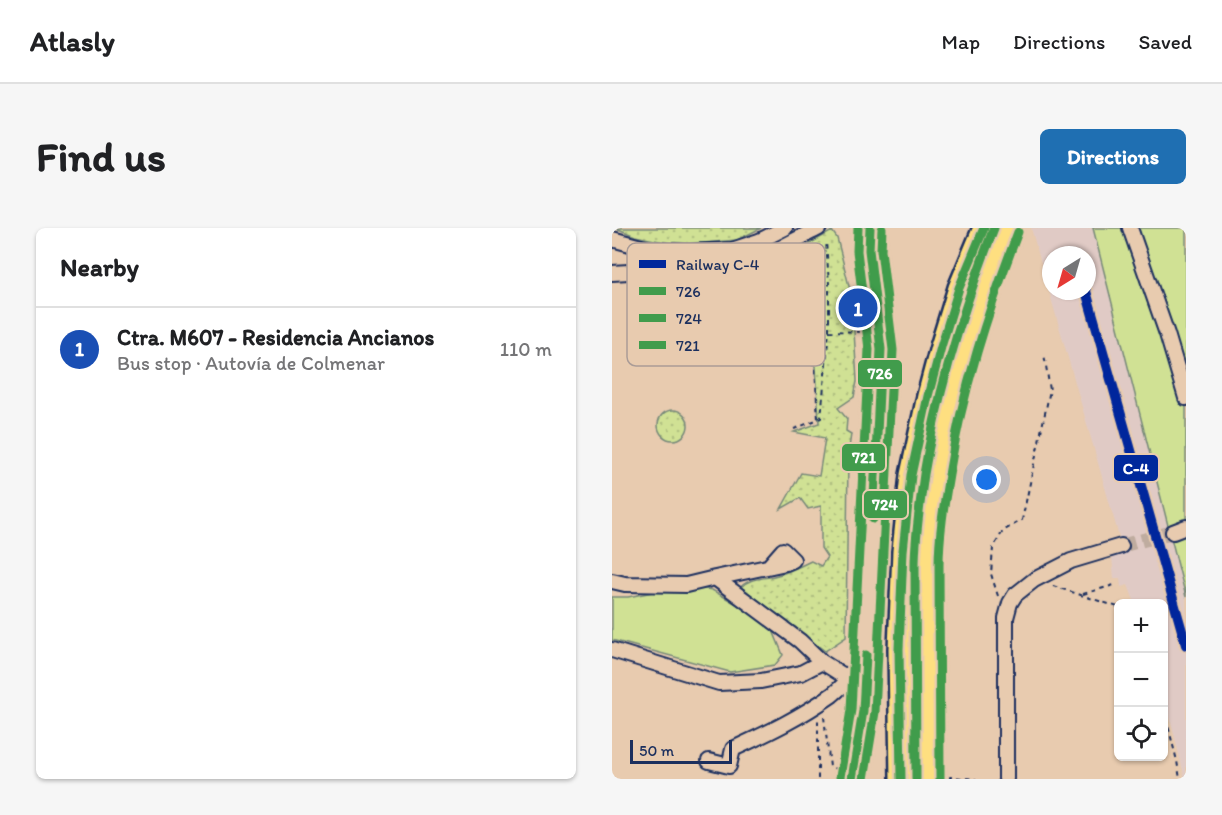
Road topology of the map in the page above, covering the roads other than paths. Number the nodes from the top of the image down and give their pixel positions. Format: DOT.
graph roads {
  1 [pos="785,228"];
  2 [pos="818,228"];
  3 [pos="870,228"];
  4 [pos="984,228"];
  5 [pos="1007,228"];
  6 [pos="1022,228"];
  7 [pos="1130,228"];
  8 [pos="612,239"];
  9 [pos="627,243"];
  10 [pos="753,243"];
  11 [pos="789,243"];
  12 [pos="627,272"];
  13 [pos="612,273"];
  14 [pos="1186,398"];
  15 [pos="1121,546"];
  16 [pos="769,567"];
  17 [pos="715,578"];
  18 [pos="612,581"];
  19 [pos="927,596"];
  20 [pos="612,650"];
  21 [pos="822,662"];
  22 [pos="859,676"];
  23 [pos="709,761"];
  24 [pos="848,775"];
  25 [pos="945,778"];
  26 [pos="900,779"];
  27 [pos="1006,779"];
  1 -- 10 [label="street"];
  2 -- 11 [label="street"];
  3 -- 22 [label="street"];
  4 -- 26 [label="highway"];
  5 -- 19 [label="highway"];
  6 -- 19 [label="highway"];
  7 -- 14 [label="street"];
  8 -- 9 [label="street"];
  12 -- 13 [label="street"];
  15 -- 27 [label="street"];
  16 -- 17 [label="street"];
  17 -- 18 [label="street"];
  17 -- 21 [label="street"];
  19 -- 25 [label="highway"];
  20 -- 21 [label="street"];
  21 -- 22 [label="street"];
  22 -- 23 [label="street"];
  22 -- 24 [label="street"];
}
